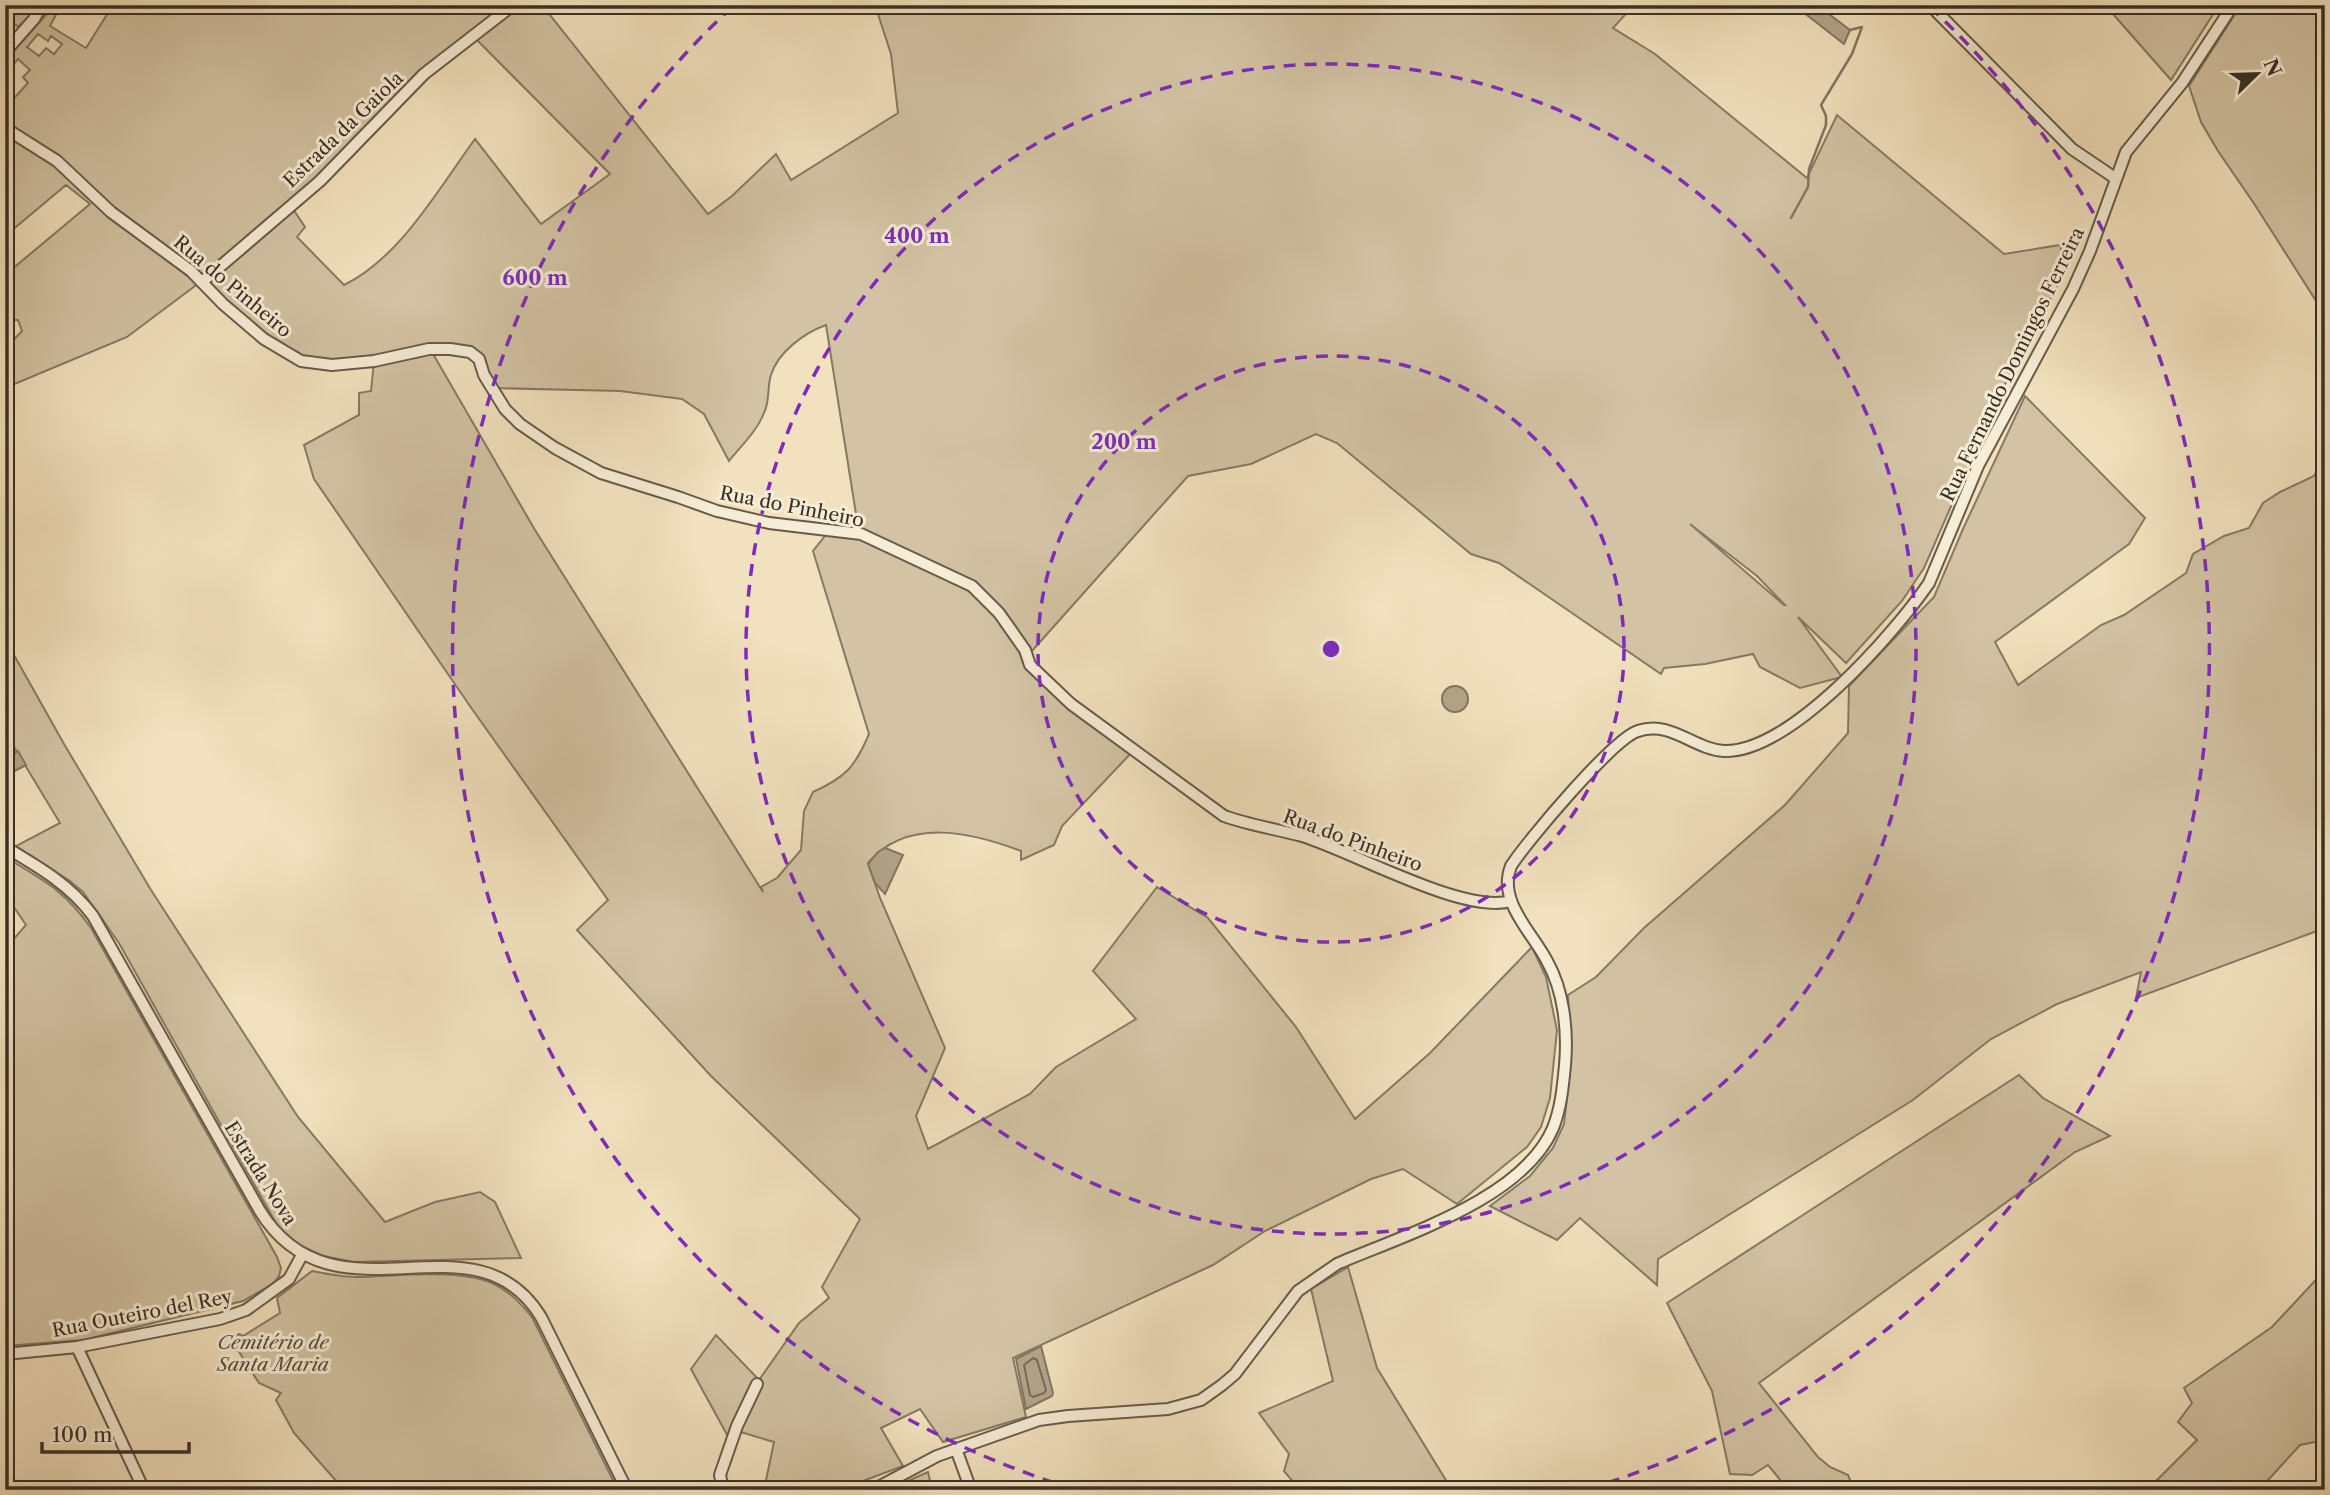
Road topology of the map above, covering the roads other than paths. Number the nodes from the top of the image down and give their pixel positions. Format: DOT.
graph roads {
  1 [pos="513,5"];
  2 [pos="1930,5"];
  3 [pos="2233,5"];
  4 [pos="37,8"];
  5 [pos="6,51"];
  6 [pos="5,128"];
  7 [pos="2115,178"];
  8 [pos="202,282"];
  9 [pos="5,847"];
  10 [pos="1511,901"];
  11 [pos="302,1255"];
  12 [pos="77,1347"];
  13 [pos="5,1354"];
  14 [pos="757,1384"];
  15 [pos="956,1449"];
  16 [pos="144,1490"];
  17 [pos="627,1490"];
  18 [pos="723,1490"];
  19 [pos="873,1490"];
  20 [pos="971,1490"];
  1 -- 8 [label="street, Estrada da Gaiola"];
  2 -- 7 [label="street"];
  3 -- 7 [label="street, Rua Fernando Domingos Ferreira"];
  4 -- 5 [label="street"];
  6 -- 8 [label="street, Rua do Pinheiro"];
  7 -- 10 [label="street, Rua Fernando Domingos Ferreira"];
  8 -- 10 [label="street, Rua do Pinheiro"];
  9 -- 11 [label="street, Estrada Nova"];
  10 -- 15 [label="street, Rua Fernando Domingos Ferreira"];
  11 -- 12 [label="street, Rua Outeiro del Rey"];
  11 -- 17 [label="street, Estrada Nova"];
  12 -- 13 [label="street, Rua Outeiro del Rey"];
  12 -- 16 [label="street"];
  14 -- 18 [label="street"];
  15 -- 19 [label="street, Rua Fernando Domingos Ferreira"];
  15 -- 20 [label="street"];
}
